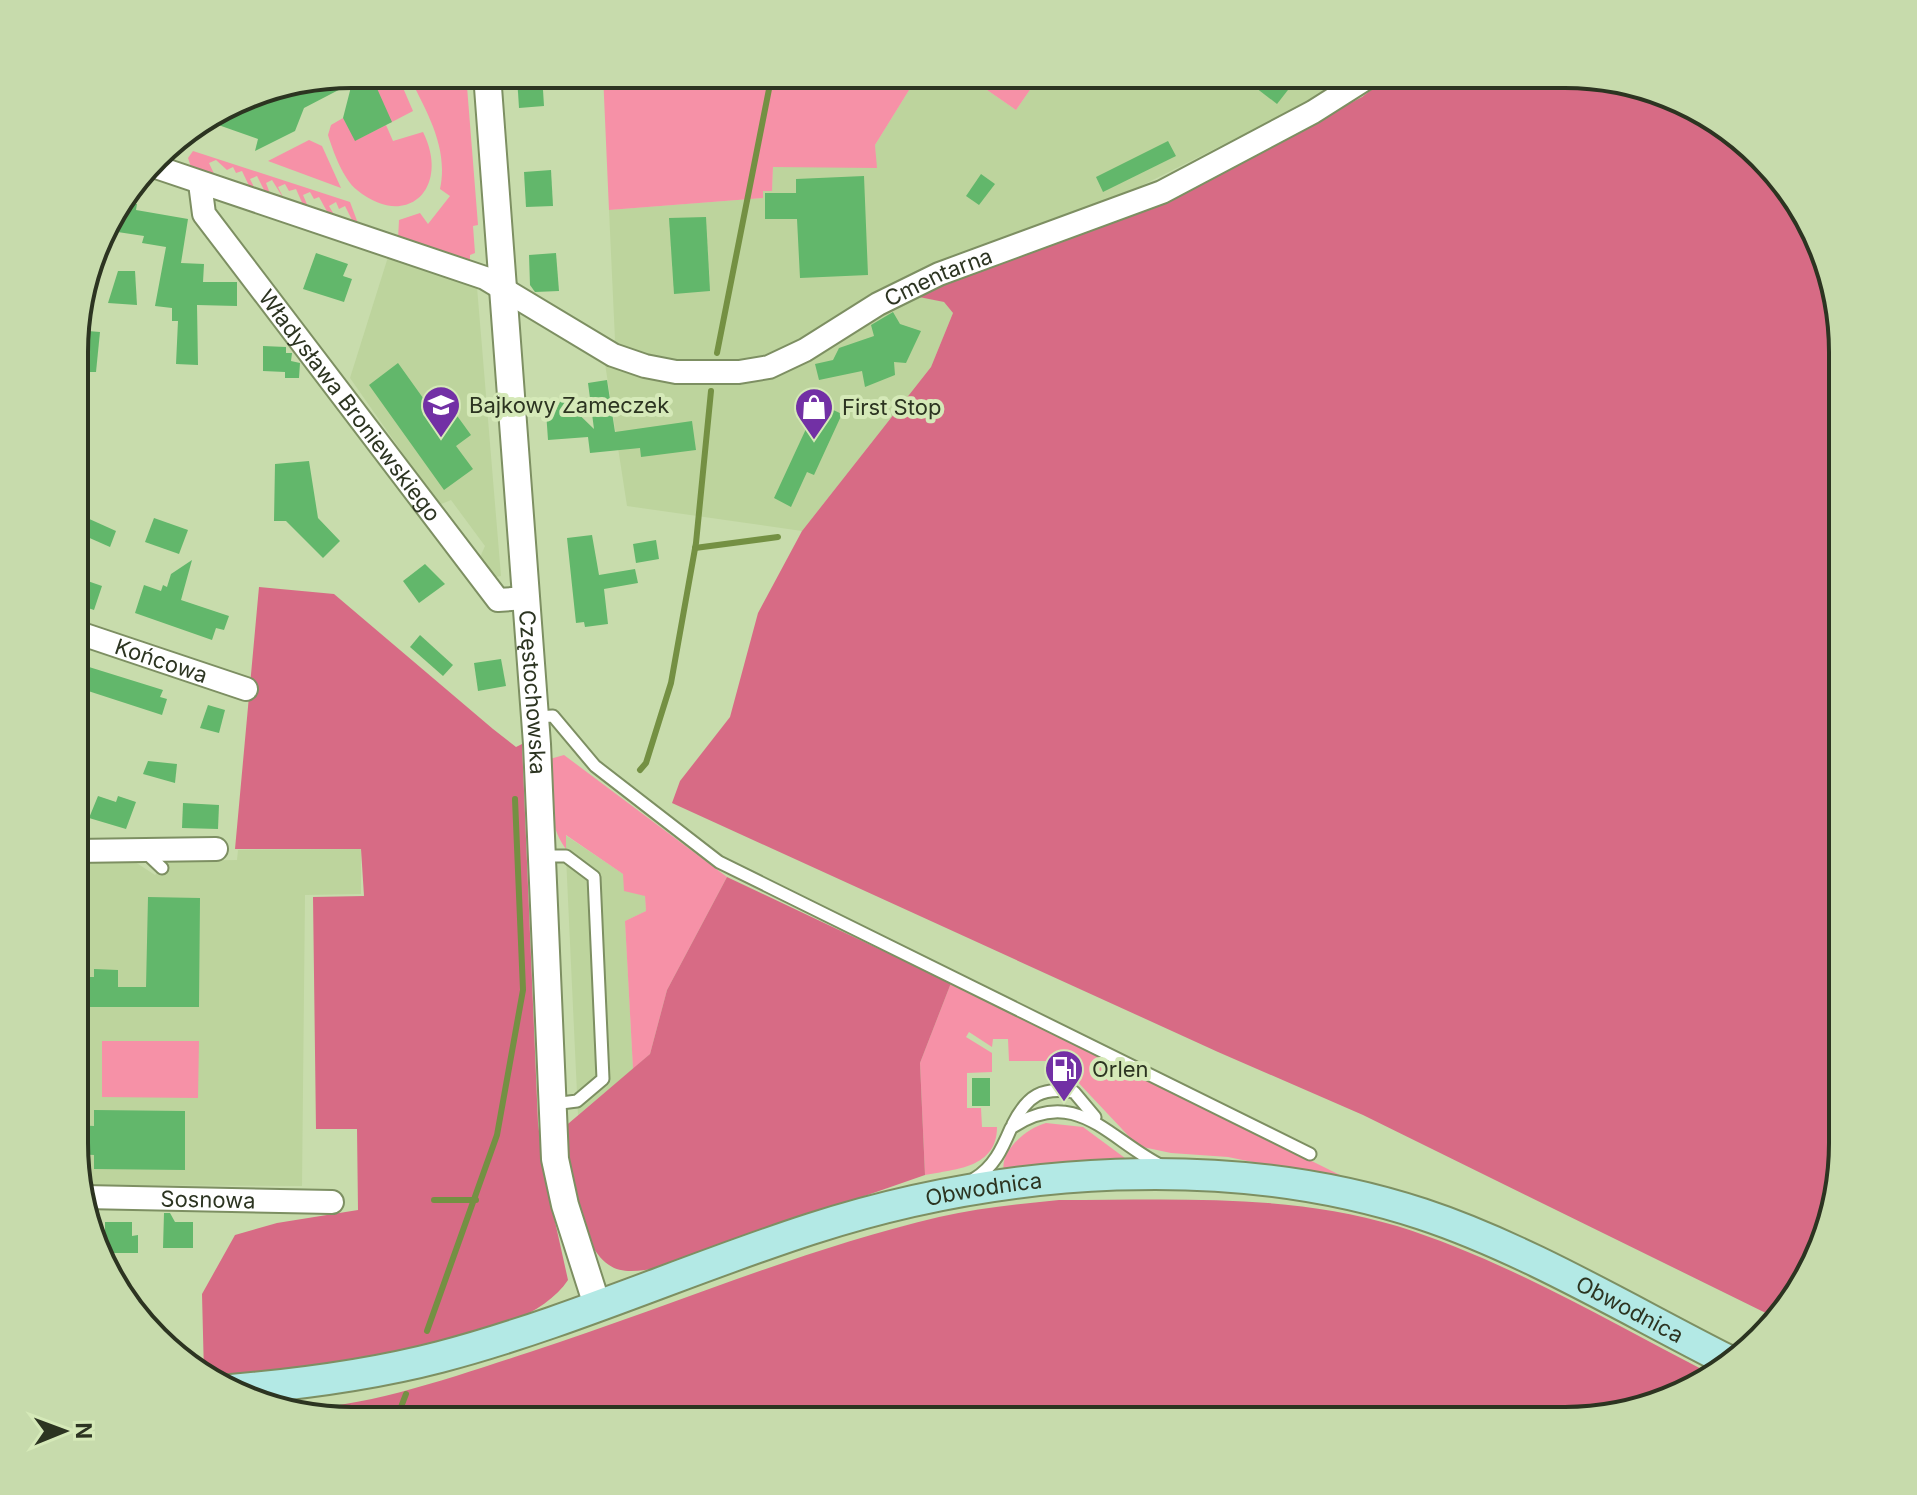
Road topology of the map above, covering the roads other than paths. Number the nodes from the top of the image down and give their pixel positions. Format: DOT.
graph roads {
  1 [pos="488,89"];
  2 [pos="1349,89"];
  3 [pos="162,169"];
  4 [pos="200,183"];
  5 [pos="502,287"];
  6 [pos="527,598"];
  7 [pos="88,636"];
  8 [pos="246,689"];
  9 [pos="535,717"];
  10 [pos="216,849"];
  11 [pos="144,850"];
  12 [pos="89,851"];
  13 [pos="539,856"];
  14 [pos="162,868"];
  15 [pos="552,1104"];
  16 [pos="1097,1121"];
  17 [pos="1011,1128"];
  18 [pos="1310,1154"];
  19 [pos="1181,1176"];
  20 [pos="937,1195"];
  21 [pos="94,1197"];
  22 [pos="332,1202"];
  23 [pos="597,1305"];
  24 [pos="1720,1356"];
  25 [pos="252,1388"];
  1 -- 5 [label="street, Częstochowska"];
  2 -- 5 [label="street, Cmentarna"];
  3 -- 4 [label="street"];
  4 -- 5 [label="street"];
  4 -- 6 [label="street, Władysława Broniewskiego"];
  5 -- 6 [label="street, Częstochowska"];
  6 -- 9 [label="street, Częstochowska"];
  7 -- 8 [label="street, Końcowa"];
  9 -- 13 [label="street, Częstochowska"];
  9 -- 18 [label="lane"];
  10 -- 11 [label="street"];
  11 -- 12 [label="street"];
  11 -- 14 [label="lane"];
  13 -- 15 [label="street, Częstochowska"];
  13 -- 15 [label="lane"];
  15 -- 23 [label="street, Częstochowska"];
  16 -- 17 [label="lane"];
  16 -- 17 [label="lane"];
  16 -- 19 [label="lane"];
  17 -- 20 [label="lane"];
  19 -- 20 [label="main road, Obwodnica"];
  19 -- 24 [label="main road, Obwodnica"];
  20 -- 23 [label="main road, Obwodnica"];
  21 -- 22 [label="street, Sosnowa"];
  23 -- 25 [label="main road, Obwodnica"];
}
